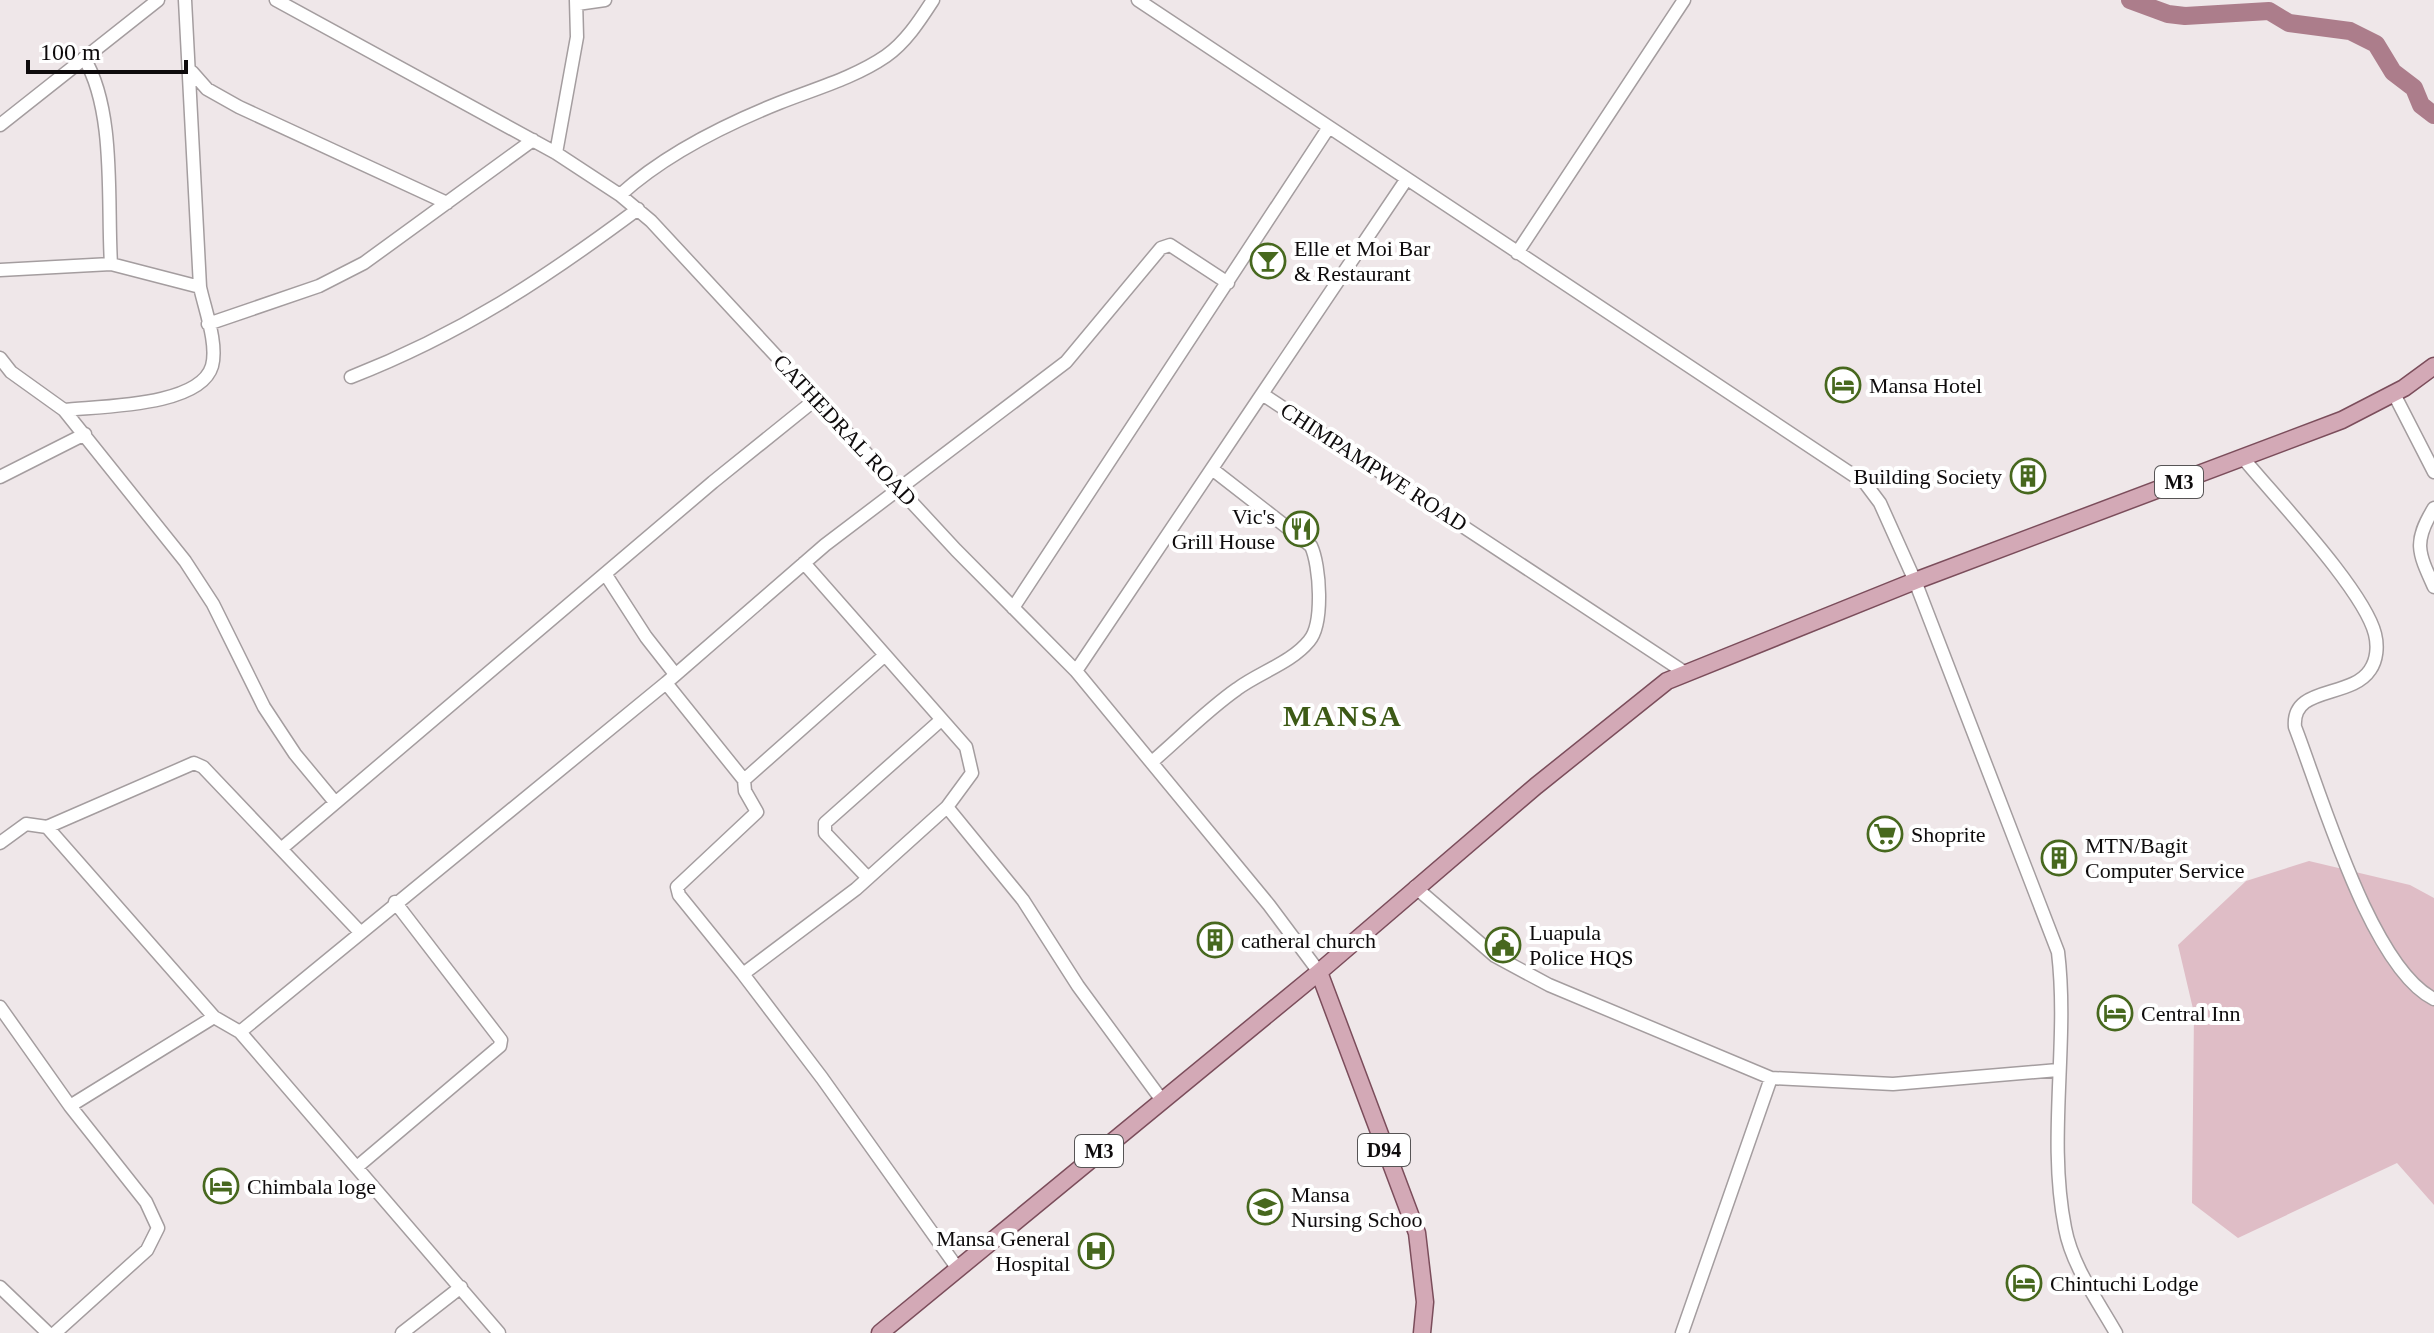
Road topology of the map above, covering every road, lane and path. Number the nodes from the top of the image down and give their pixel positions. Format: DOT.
graph roads {
  1 [pos="158,0"];
  2 [pos="185,0"];
  3 [pos="276,0"];
  4 [pos="605,0"];
  5 [pos="933,0"];
  6 [pos="1138,0"];
  7 [pos="1684,0"];
  8 [pos="576,2"];
  9 [pos="84,58"];
  10 [pos="192,72"];
  11 [pos="0,125"];
  12 [pos="1329,127"];
  13 [pos="533,140"];
  14 [pos="556,153"];
  15 [pos="1406,180"];
  16 [pos="620,195"];
  17 [pos="447,203"];
  18 [pos="638,209"];
  19 [pos="1517,253"];
  20 [pos="111,264"];
  21 [pos="0,270"];
  22 [pos="1228,283"];
  23 [pos="200,287"];
  24 [pos="208,324"];
  25 [pos="0,358"];
  26 [pos="2434,366"];
  27 [pos="351,377"];
  28 [pos="1262,394"];
  29 [pos="2394,394"];
  30 [pos="816,399"];
  31 [pos="64,410"];
  32 [pos="85,434"];
  33 [pos="2243,458"];
  34 [pos="1212,469"];
  35 [pos="2434,472"];
  36 [pos="0,477"];
  37 [pos="898,488"];
  38 [pos="2434,508"];
  39 [pos="804,563"];
  40 [pos="606,575"];
  41 [pos="1915,581"];
  42 [pos="2434,587"];
  43 [pos="1013,608"];
  44 [pos="884,656"];
  45 [pos="1076,671"];
  46 [pos="1684,672"];
  47 [pos="670,678"];
  48 [pos="941,720"];
  49 [pos="1153,761"];
  50 [pos="744,780"];
  51 [pos="334,801"];
  52 [pos="947,807"];
  53 [pos="47,827"];
  54 [pos="0,843"];
  55 [pos="281,849"];
  56 [pos="868,878"];
  57 [pos="1415,887"];
  58 [pos="395,902"];
  59 [pos="359,931"];
  60 [pos="1319,972"];
  61 [pos="743,974"];
  62 [pos="2434,999"];
  63 [pos="0,1007"];
  64 [pos="214,1017"];
  65 [pos="240,1032"];
  66 [pos="2058,1070"];
  67 [pos="1771,1078"];
  68 [pos="1161,1099"];
  69 [pos="70,1106"];
  70 [pos="357,1167"];
  71 [pos="958,1269"];
  72 [pos="0,1287"];
  73 [pos="461,1287"];
  74 [pos="48,1333"];
  75 [pos="55,1333"];
  76 [pos="402,1333"];
  77 [pos="499,1333"];
  78 [pos="880,1333"];
  79 [pos="1422,1333"];
  80 [pos="1682,1333"];
  81 [pos="2116,1333"];
  1 -- 9 [label="street"];
  2 -- 10 [label="street"];
  3 -- 13 [label="street, CATHEDRAL ROAD"];
  4 -- 8 [label="street"];
  5 -- 16 [label="street"];
  6 -- 12 [label="street"];
  7 -- 19 [label="street"];
  8 -- 14 [label="street"];
  9 -- 11 [label="street"];
  9 -- 20 [label="street"];
  10 -- 17 [label="street"];
  10 -- 23 [label="street"];
  12 -- 15 [label="street"];
  12 -- 22 [label="street"];
  13 -- 14 [label="street, CATHEDRAL ROAD"];
  13 -- 17 [label="street"];
  14 -- 16 [label="street, CATHEDRAL ROAD"];
  15 -- 19 [label="street"];
  15 -- 28 [label="street"];
  16 -- 18 [label="street, CATHEDRAL ROAD"];
  17 -- 24 [label="street"];
  18 -- 27 [label="street"];
  18 -- 30 [label="street, CATHEDRAL ROAD"];
  19 -- 41 [label="street"];
  20 -- 21 [label="street"];
  20 -- 23 [label="street"];
  22 -- 37 [label="street"];
  22 -- 43 [label="street"];
  23 -- 24 [label="street"];
  24 -- 31 [label="street"];
  25 -- 31 [label="street"];
  26 -- 29 [label="main road, M3"];
  28 -- 34 [label="street, CHIMPAMPWE ROAD"];
  28 -- 46 [label="street, CHIMPAMPWE ROAD"];
  29 -- 33 [label="main road, M3"];
  29 -- 35 [label="street"];
  30 -- 37 [label="street, CATHEDRAL ROAD"];
  30 -- 40 [label="street"];
  31 -- 32 [label="street"];
  32 -- 36 [label="street"];
  32 -- 51 [label="street"];
  33 -- 41 [label="main road, M3"];
  33 -- 62 [label="street"];
  34 -- 45 [label="street, CHIMPAMPWE ROAD"];
  34 -- 49 [label="street"];
  37 -- 39 [label="street"];
  37 -- 43 [label="street, CATHEDRAL ROAD"];
  38 -- 42 [label="street"];
  39 -- 44 [label="street"];
  39 -- 47 [label="street"];
  40 -- 47 [label="street"];
  40 -- 51 [label="street"];
  41 -- 46 [label="main road, M3"];
  41 -- 66 [label="street"];
  43 -- 45 [label="street, CATHEDRAL ROAD"];
  44 -- 48 [label="street"];
  44 -- 50 [label="street"];
  45 -- 49 [label="street, CATHEDRAL ROAD"];
  46 -- 57 [label="main road, M3"];
  47 -- 50 [label="street"];
  47 -- 58 [label="street"];
  48 -- 52 [label="street"];
  48 -- 56 [label="street"];
  49 -- 60 [label="street, CATHEDRAL ROAD"];
  50 -- 61 [label="street"];
  51 -- 55 [label="street"];
  52 -- 56 [label="street"];
  52 -- 68 [label="street"];
  53 -- 54 [label="street"];
  53 -- 55 [label="street"];
  53 -- 64 [label="street"];
  55 -- 59 [label="street"];
  56 -- 61 [label="street"];
  57 -- 60 [label="main road, M3"];
  57 -- 67 [label="street"];
  58 -- 59 [label="street"];
  58 -- 70 [label="street"];
  59 -- 65 [label="street"];
  60 -- 68 [label="main road, M3"];
  60 -- 79 [label="main road, D94"];
  61 -- 71 [label="street"];
  63 -- 69 [label="street"];
  64 -- 65 [label="street"];
  64 -- 69 [label="street"];
  65 -- 70 [label="street"];
  66 -- 67 [label="street"];
  66 -- 81 [label="street"];
  67 -- 80 [label="street"];
  68 -- 71 [label="main road, M3"];
  69 -- 75 [label="street"];
  70 -- 73 [label="street"];
  71 -- 78 [label="main road, M3"];
  72 -- 74 [label="street"];
  73 -- 76 [label="street"];
  73 -- 77 [label="street"];
}
